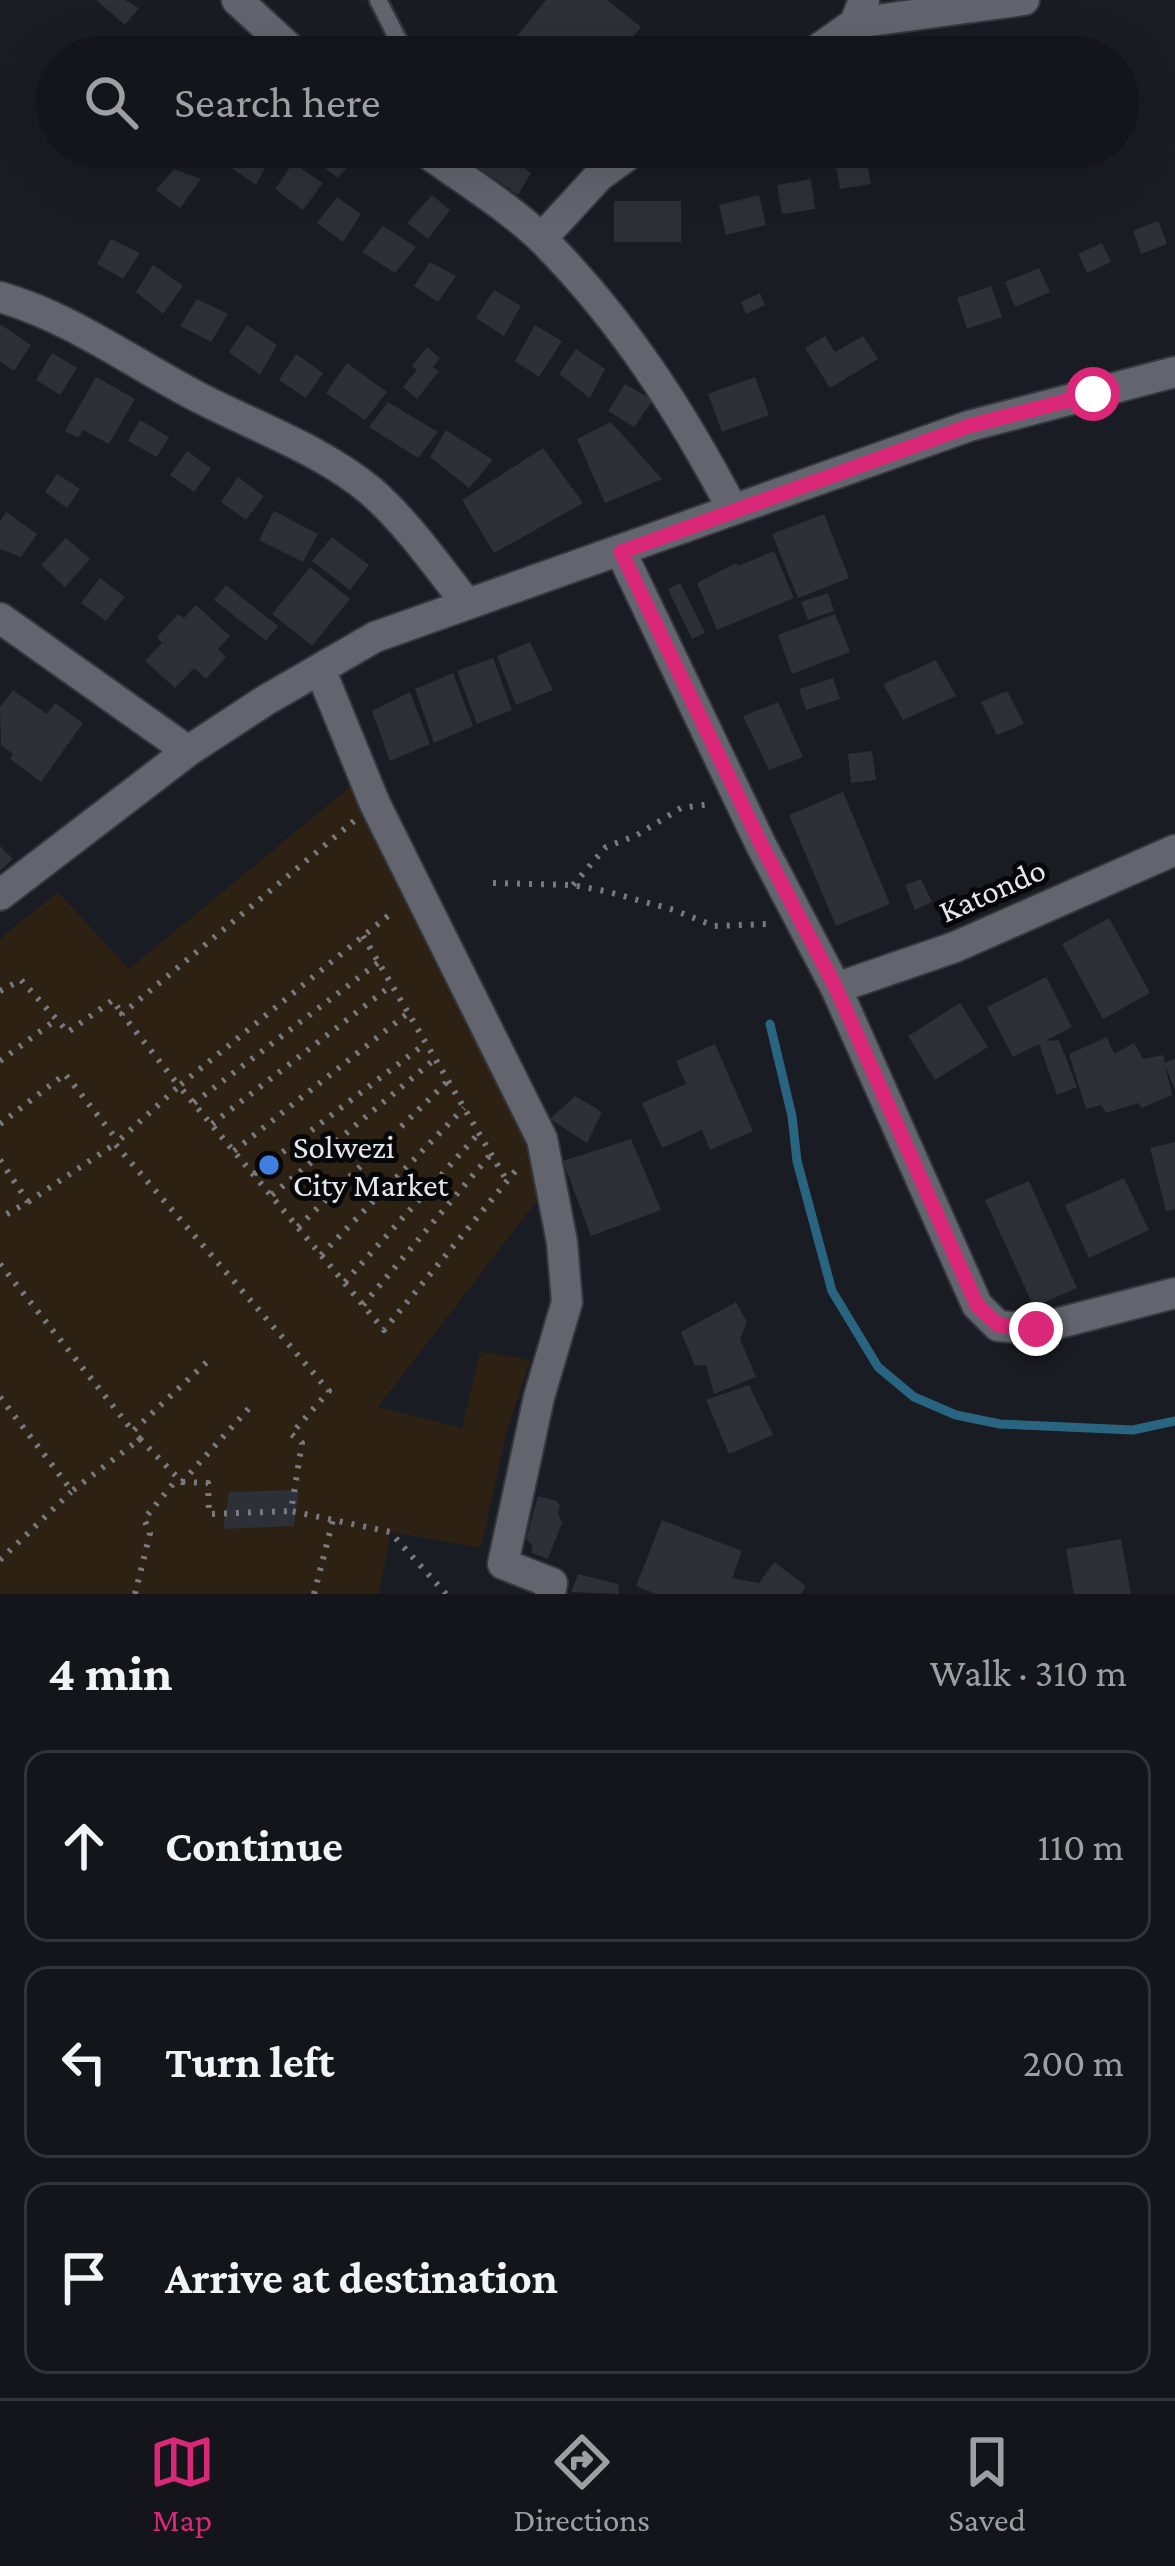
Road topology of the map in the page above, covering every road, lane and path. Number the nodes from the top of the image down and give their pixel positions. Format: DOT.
graph roads {
  1 [pos="237,0"];
  2 [pos="378,0"];
  3 [pos="1024,0"];
  4 [pos="859,12"];
  5 [pos="276,36"];
  6 [pos="396,36"];
  7 [pos="831,36"];
  8 [pos="449,168"];
  9 [pos="610,168"];
  10 [pos="542,238"];
  11 [pos="0,297"];
  12 [pos="1175,372"];
  13 [pos="733,510"];
  14 [pos="621,552"];
  15 [pos="467,604"];
  16 [pos="0,618"];
  17 [pos="320,669"];
  18 [pos="188,751"];
  19 [pos="736,793"];
  20 [pos="375,804"];
  21 [pos="1175,850"];
  22 [pos="493,883"];
  23 [pos="572,886"];
  24 [pos="419,891"];
  25 [pos="0,896"];
  26 [pos="800,919"];
  27 [pos="363,936"];
  28 [pos="379,962"];
  29 [pos="392,986"];
  30 [pos="836,988"];
  31 [pos="0,992"];
  32 [pos="408,1013"];
  33 [pos="122,1014"];
  34 [pos="57,1019"];
  35 [pos="426,1043"];
  36 [pos="435,1059"];
  37 [pos="0,1061"];
  38 [pos="448,1081"];
  39 [pos="179,1085"];
  40 [pos="194,1103"];
  41 [pos="464,1108"];
  42 [pos="0,1124"];
  43 [pos="212,1124"];
  44 [pos="478,1133"];
  45 [pos="542,1139"];
  46 [pos="116,1143"];
  47 [pos="234,1151"];
  48 [pos="491,1154"];
  49 [pos="0,1160"];
  50 [pos="254,1174"];
  51 [pos="507,1181"];
  52 [pos="271,1196"];
  53 [pos="28,1202"];
  54 [pos="0,1218"];
  55 [pos="298,1227"];
  56 [pos="321,1255"];
  57 [pos="0,1264"];
  58 [pos="344,1283"];
  59 [pos="1175,1293"];
  60 [pos="363,1305"];
  61 [pos="209,1360"];
  62 [pos="0,1397"];
  63 [pos="251,1406"];
  64 [pos="133,1432"];
  65 [pos="140,1439"];
  66 [pos="180,1480"];
  67 [pos="72,1491"];
  68 [pos="291,1511"];
  69 [pos="333,1520"];
  70 [pos="0,1560"];
  71 [pos="135,1594"];
  72 [pos="314,1594"];
  73 [pos="446,1594"];
  74 [pos="550,1594"];
  1 -- 5 [label="street"];
  2 -- 6 [label="lane"];
  3 -- 4 [label="street"];
  4 -- 7 [label="street"];
  8 -- 10 [label="street"];
  9 -- 10 [label="street"];
  10 -- 13 [label="street"];
  11 -- 15 [label="street"];
  12 -- 13 [label="street"];
  13 -- 14 [label="street"];
  14 -- 15 [label="street"];
  14 -- 19 [label="street"];
  15 -- 17 [label="street"];
  16 -- 18 [label="street"];
  17 -- 18 [label="street"];
  17 -- 20 [label="street"];
  18 -- 25 [label="street"];
  19 -- 23 [label="path"];
  19 -- 26 [label="street"];
  20 -- 24 [label="street"];
  20 -- 33 [label="path"];
  21 -- 30 [label="street, Katondo"];
  22 -- 23 [label="path"];
  23 -- 26 [label="path"];
  24 -- 27 [label="path"];
  24 -- 45 [label="street"];
  26 -- 30 [label="street"];
  27 -- 28 [label="path"];
  27 -- 39 [label="path"];
  28 -- 29 [label="path"];
  28 -- 40 [label="path"];
  29 -- 32 [label="path"];
  29 -- 43 [label="path"];
  30 -- 59 [label="street"];
  31 -- 34 [label="path"];
  32 -- 35 [label="path"];
  32 -- 47 [label="path"];
  33 -- 34 [label="path"];
  33 -- 39 [label="path"];
  34 -- 37 [label="path"];
  35 -- 36 [label="path"];
  35 -- 50 [label="path"];
  36 -- 38 [label="path"];
  36 -- 52 [label="path"];
  38 -- 41 [label="path"];
  38 -- 55 [label="path"];
  39 -- 40 [label="path"];
  39 -- 46 [label="path"];
  40 -- 43 [label="path"];
  41 -- 44 [label="path"];
  41 -- 56 [label="path"];
  42 -- 46 [label="path"];
  43 -- 47 [label="path"];
  44 -- 48 [label="path"];
  44 -- 58 [label="path"];
  45 -- 51 [label="path"];
  45 -- 74 [label="street"];
  46 -- 53 [label="path"];
  46 -- 68 [label="path"];
  47 -- 50 [label="path"];
  48 -- 51 [label="path"];
  48 -- 60 [label="path"];
  49 -- 53 [label="path"];
  50 -- 52 [label="path"];
  51 -- 60 [label="path"];
  52 -- 55 [label="path"];
  53 -- 54 [label="path"];
  55 -- 56 [label="path"];
  56 -- 58 [label="path"];
  57 -- 64 [label="path"];
  58 -- 60 [label="path"];
  61 -- 64 [label="path"];
  62 -- 67 [label="path"];
  63 -- 66 [label="path"];
  64 -- 65 [label="path"];
  65 -- 66 [label="path"];
  65 -- 67 [label="path"];
  66 -- 68 [label="path"];
  66 -- 71 [label="path"];
  67 -- 70 [label="path"];
  68 -- 69 [label="path"];
  69 -- 72 [label="path"];
  69 -- 73 [label="path"];
}
